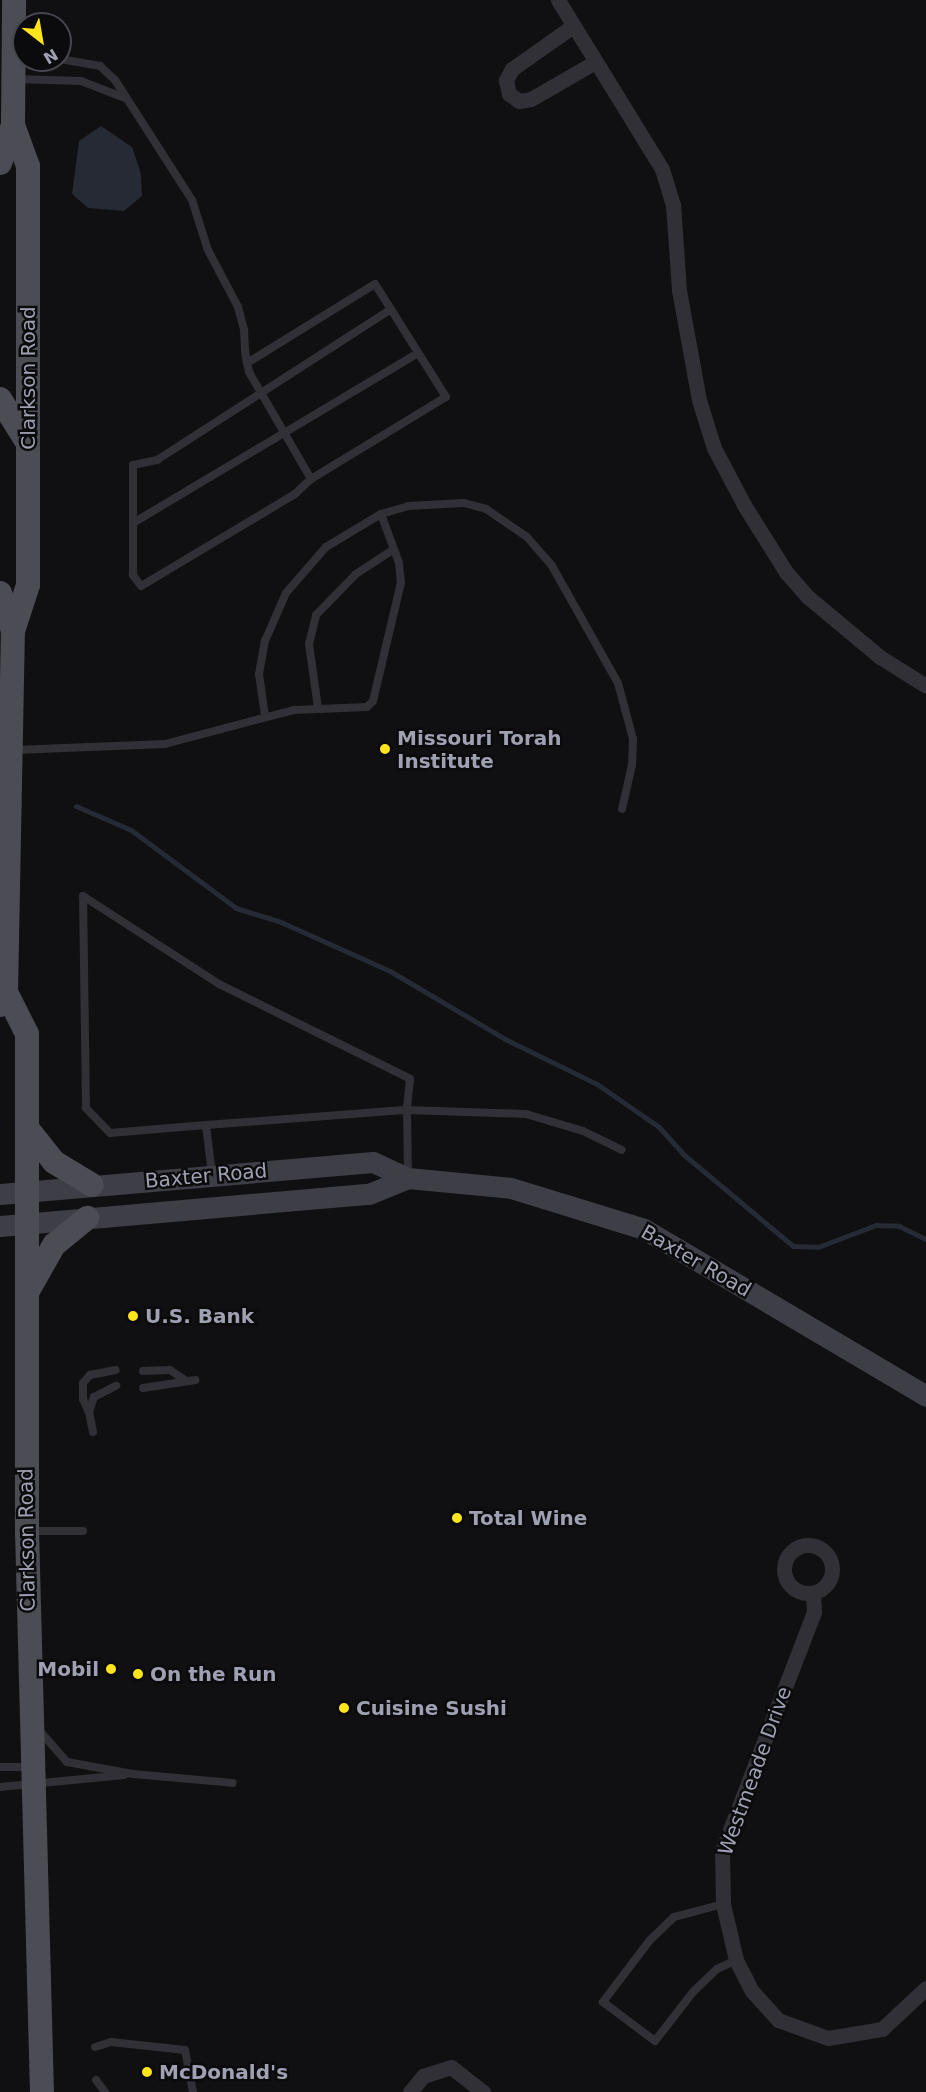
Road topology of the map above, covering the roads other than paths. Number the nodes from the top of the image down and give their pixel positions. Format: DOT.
graph roads {
  1 [pos="558,0"];
  2 [pos="573,26"];
  3 [pos="72,60"];
  4 [pos="595,62"];
  5 [pos="15,72"];
  6 [pos="14,79"];
  7 [pos="129,100"];
  8 [pos="13,126"];
  9 [pos="0,163"];
  10 [pos="391,309"];
  11 [pos="418,353"];
  12 [pos="247,363"];
  13 [pos="260,392"];
  14 [pos="0,399"];
  15 [pos="284,434"];
  16 [pos="28,444"];
  17 [pos="311,479"];
  18 [pos="381,514"];
  19 [pos="133,524"];
  20 [pos="394,549"];
  21 [pos="0,593"];
  22 [pos="13,631"];
  23 [pos="6,657"];
  24 [pos="926,686"];
  25 [pos="318,708"];
  26 [pos="265,716"];
  27 [pos="10,750"];
  28 [pos="622,808"];
  29 [pos="3,999"];
  30 [pos="407,1110"];
  31 [pos="206,1125"];
  32 [pos="27,1128"];
  33 [pos="622,1150"];
  34 [pos="212,1175"];
  35 [pos="408,1178"];
  36 [pos="92,1185"];
  37 [pos="27,1192"];
  38 [pos="0,1194"];
  39 [pos="87,1218"];
  40 [pos="27,1223"];
  41 [pos="0,1226"];
  42 [pos="27,1293"];
  43 [pos="116,1370"];
  44 [pos="143,1371"];
  45 [pos="184,1380"];
  46 [pos="195,1380"];
  47 [pos="116,1386"];
  48 [pos="143,1388"];
  49 [pos="926,1396"];
  50 [pos="89,1413"];
  51 [pos="93,1432"];
  52 [pos="27,1531"];
  53 [pos="83,1531"];
  54 [pos="813,1593"];
  55 [pos="31,1721"];
  56 [pos="0,1767"];
  57 [pos="133,1774"];
  58 [pos="32,1776"];
  59 [pos="233,1783"];
  60 [pos="0,1787"];
  61 [pos="723,1904"];
  62 [pos="736,1960"];
  63 [pos="926,1988"];
  64 [pos="95,2047"];
  65 [pos="96,2080"];
  66 [pos="42,2092"];
  67 [pos="105,2092"];
  68 [pos="193,2092"];
  69 [pos="410,2092"];
  70 [pos="483,2092"];
  1 -- 2 [label="street"];
  2 -- 4 [label="street"];
  2 -- 4 [label="street"];
  3 -- 7 [label="lane"];
  4 -- 24 [label="street"];
  5 -- 6 [label="main road, Clarkson Road"];
  6 -- 7 [label="lane"];
  6 -- 8 [label="main road, Clarkson Road"];
  7 -- 12 [label="lane"];
  8 -- 9 [label="main road, Clarkson Road"];
  8 -- 16 [label="main road, Clarkson Road"];
  10 -- 11 [label="lane"];
  10 -- 12 [label="lane"];
  10 -- 13 [label="lane"];
  11 -- 15 [label="lane"];
  11 -- 17 [label="lane"];
  12 -- 13 [label="lane"];
  13 -- 15 [label="lane"];
  13 -- 19 [label="lane"];
  14 -- 16 [label="main road"];
  15 -- 17 [label="lane"];
  15 -- 19 [label="lane"];
  16 -- 22 [label="main road, Clarkson Road"];
  17 -- 19 [label="lane"];
  18 -- 20 [label="lane"];
  18 -- 26 [label="lane"];
  18 -- 28 [label="lane"];
  20 -- 25 [label="lane"];
  20 -- 25 [label="lane"];
  21 -- 22 [label="main road, Clarkson Road"];
  22 -- 23 [label="main road, Clarkson Road"];
  23 -- 27 [label="main road, Clarkson Road"];
  25 -- 26 [label="lane"];
  26 -- 27 [label="lane"];
  27 -- 29 [label="main road, Clarkson Road"];
  29 -- 32 [label="main road, Clarkson Road"];
  30 -- 31 [label="lane"];
  30 -- 31 [label="lane"];
  30 -- 33 [label="lane"];
  30 -- 35 [label="lane"];
  31 -- 34 [label="lane"];
  32 -- 36 [label="main road"];
  32 -- 37 [label="main road, Clarkson Road"];
  34 -- 35 [label="main road, Baxter Road"];
  34 -- 36 [label="main road, Baxter Road"];
  35 -- 39 [label="main road, Baxter Road"];
  35 -- 49 [label="main road, Baxter Road"];
  36 -- 37 [label="main road, Baxter Road"];
  37 -- 38 [label="main road, Baxter Road"];
  37 -- 40 [label="main road, Clarkson Road"];
  39 -- 40 [label="main road, Baxter Road"];
  39 -- 42 [label="main road"];
  40 -- 41 [label="main road, Baxter Road"];
  40 -- 42 [label="main road, Clarkson Road"];
  42 -- 52 [label="main road, Clarkson Road"];
  43 -- 50 [label="lane"];
  44 -- 45 [label="lane"];
  45 -- 46 [label="lane"];
  45 -- 48 [label="lane"];
  47 -- 50 [label="lane"];
  50 -- 51 [label="lane"];
  52 -- 53 [label="lane"];
  52 -- 55 [label="main road, Clarkson Road"];
  54 -- 61 [label="street, Westmeade Drive"];
  55 -- 57 [label="lane"];
  55 -- 58 [label="main road, Clarkson Road"];
  56 -- 58 [label="lane"];
  57 -- 58 [label="lane"];
  57 -- 59 [label="lane"];
  58 -- 60 [label="lane"];
  58 -- 66 [label="main road, Clarkson Road"];
  61 -- 62 [label="street, Westmeade Drive"];
  61 -- 62 [label="lane"];
  62 -- 63 [label="street, Westmeade Drive"];
  64 -- 68 [label="lane"];
  65 -- 67 [label="lane"];
  69 -- 70 [label="street"];
}
